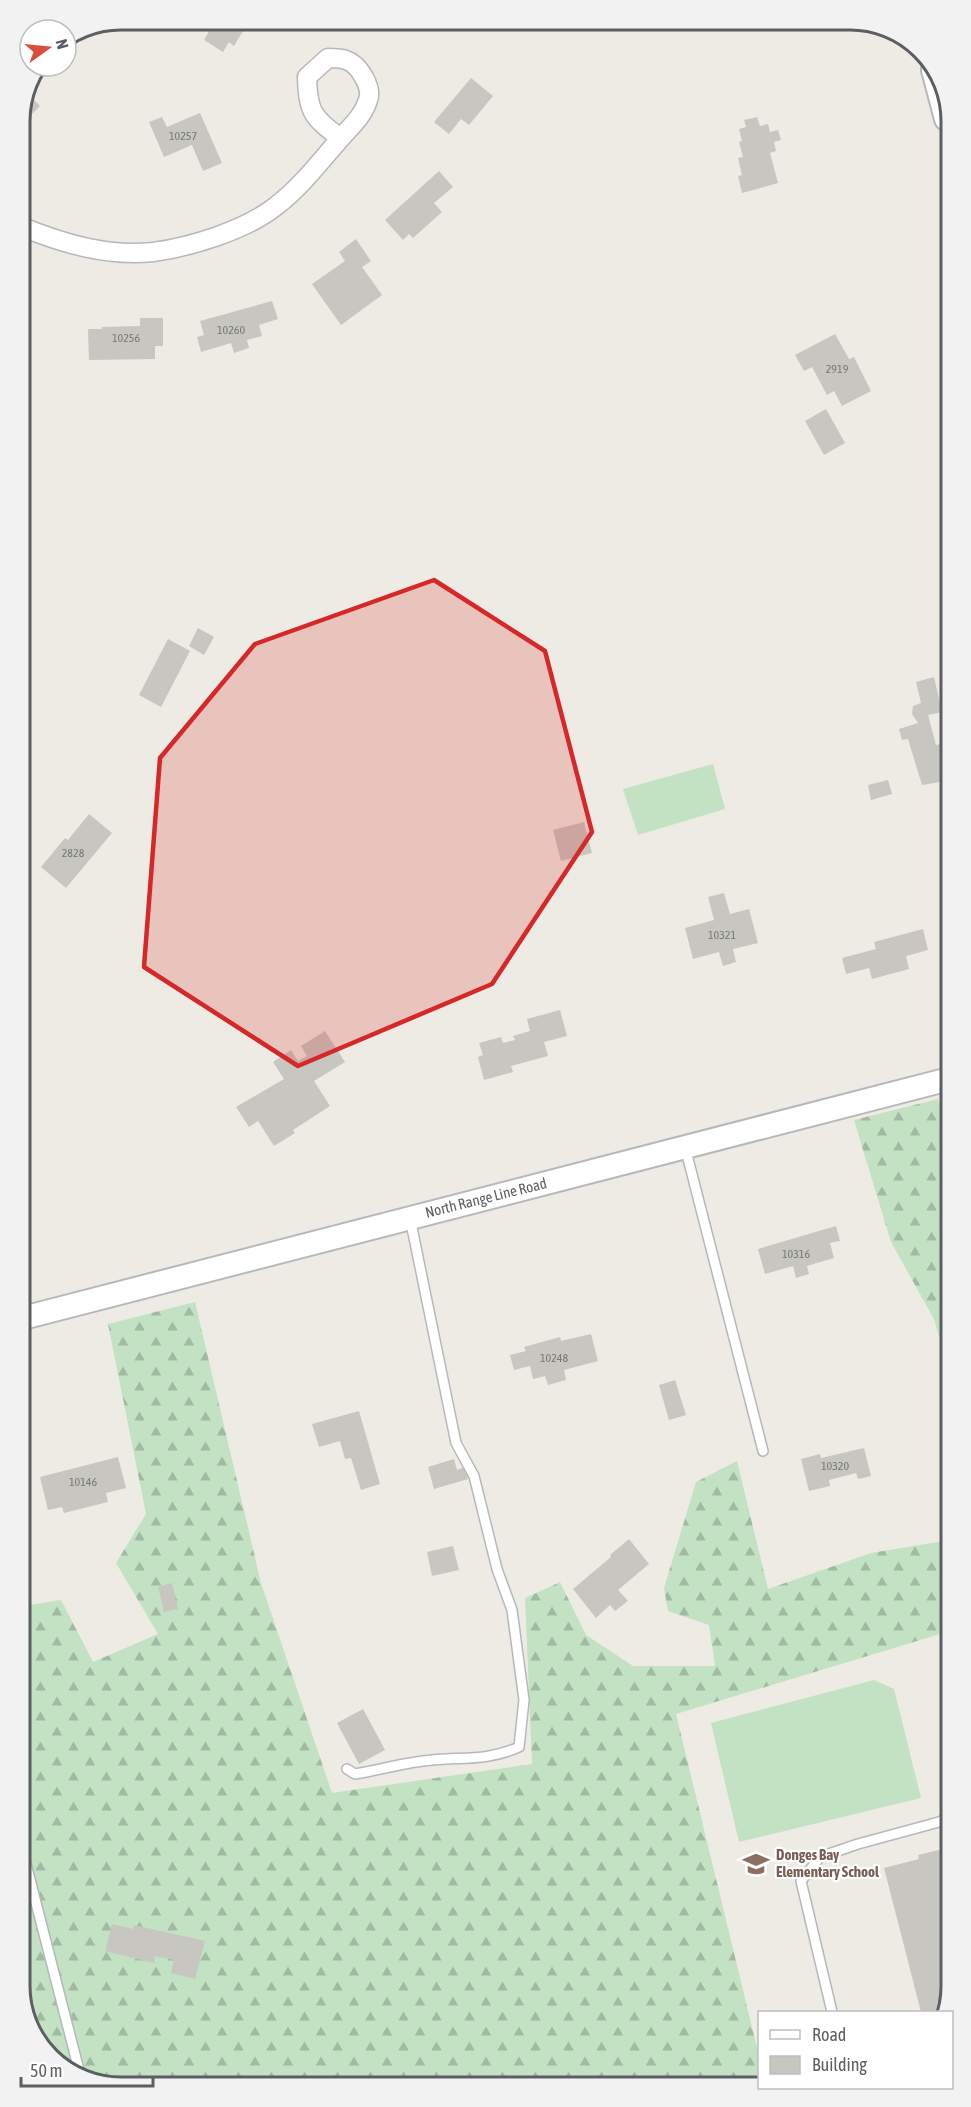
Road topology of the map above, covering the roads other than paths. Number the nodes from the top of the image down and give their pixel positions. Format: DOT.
graph roads {
  1 [pos="340,138"];
  2 [pos="30,230"];
  3 [pos="941,1081"];
  4 [pos="685,1147"];
  5 [pos="410,1218"];
  6 [pos="30,1315"];
  7 [pos="763,1451"];
  8 [pos="347,1769"];
  9 [pos="941,1821"];
  10 [pos="30,1879"];
  11 [pos="832,2011"];
  12 [pos="78,2066"];
  1 -- 2 [label="street"];
  3 -- 4 [label="street, North Range Line Road"];
  4 -- 5 [label="street, North Range Line Road"];
  4 -- 7 [label="lane"];
  5 -- 6 [label="street, North Range Line Road"];
  5 -- 8 [label="lane"];
  9 -- 11 [label="lane"];
  10 -- 12 [label="lane"];
}
